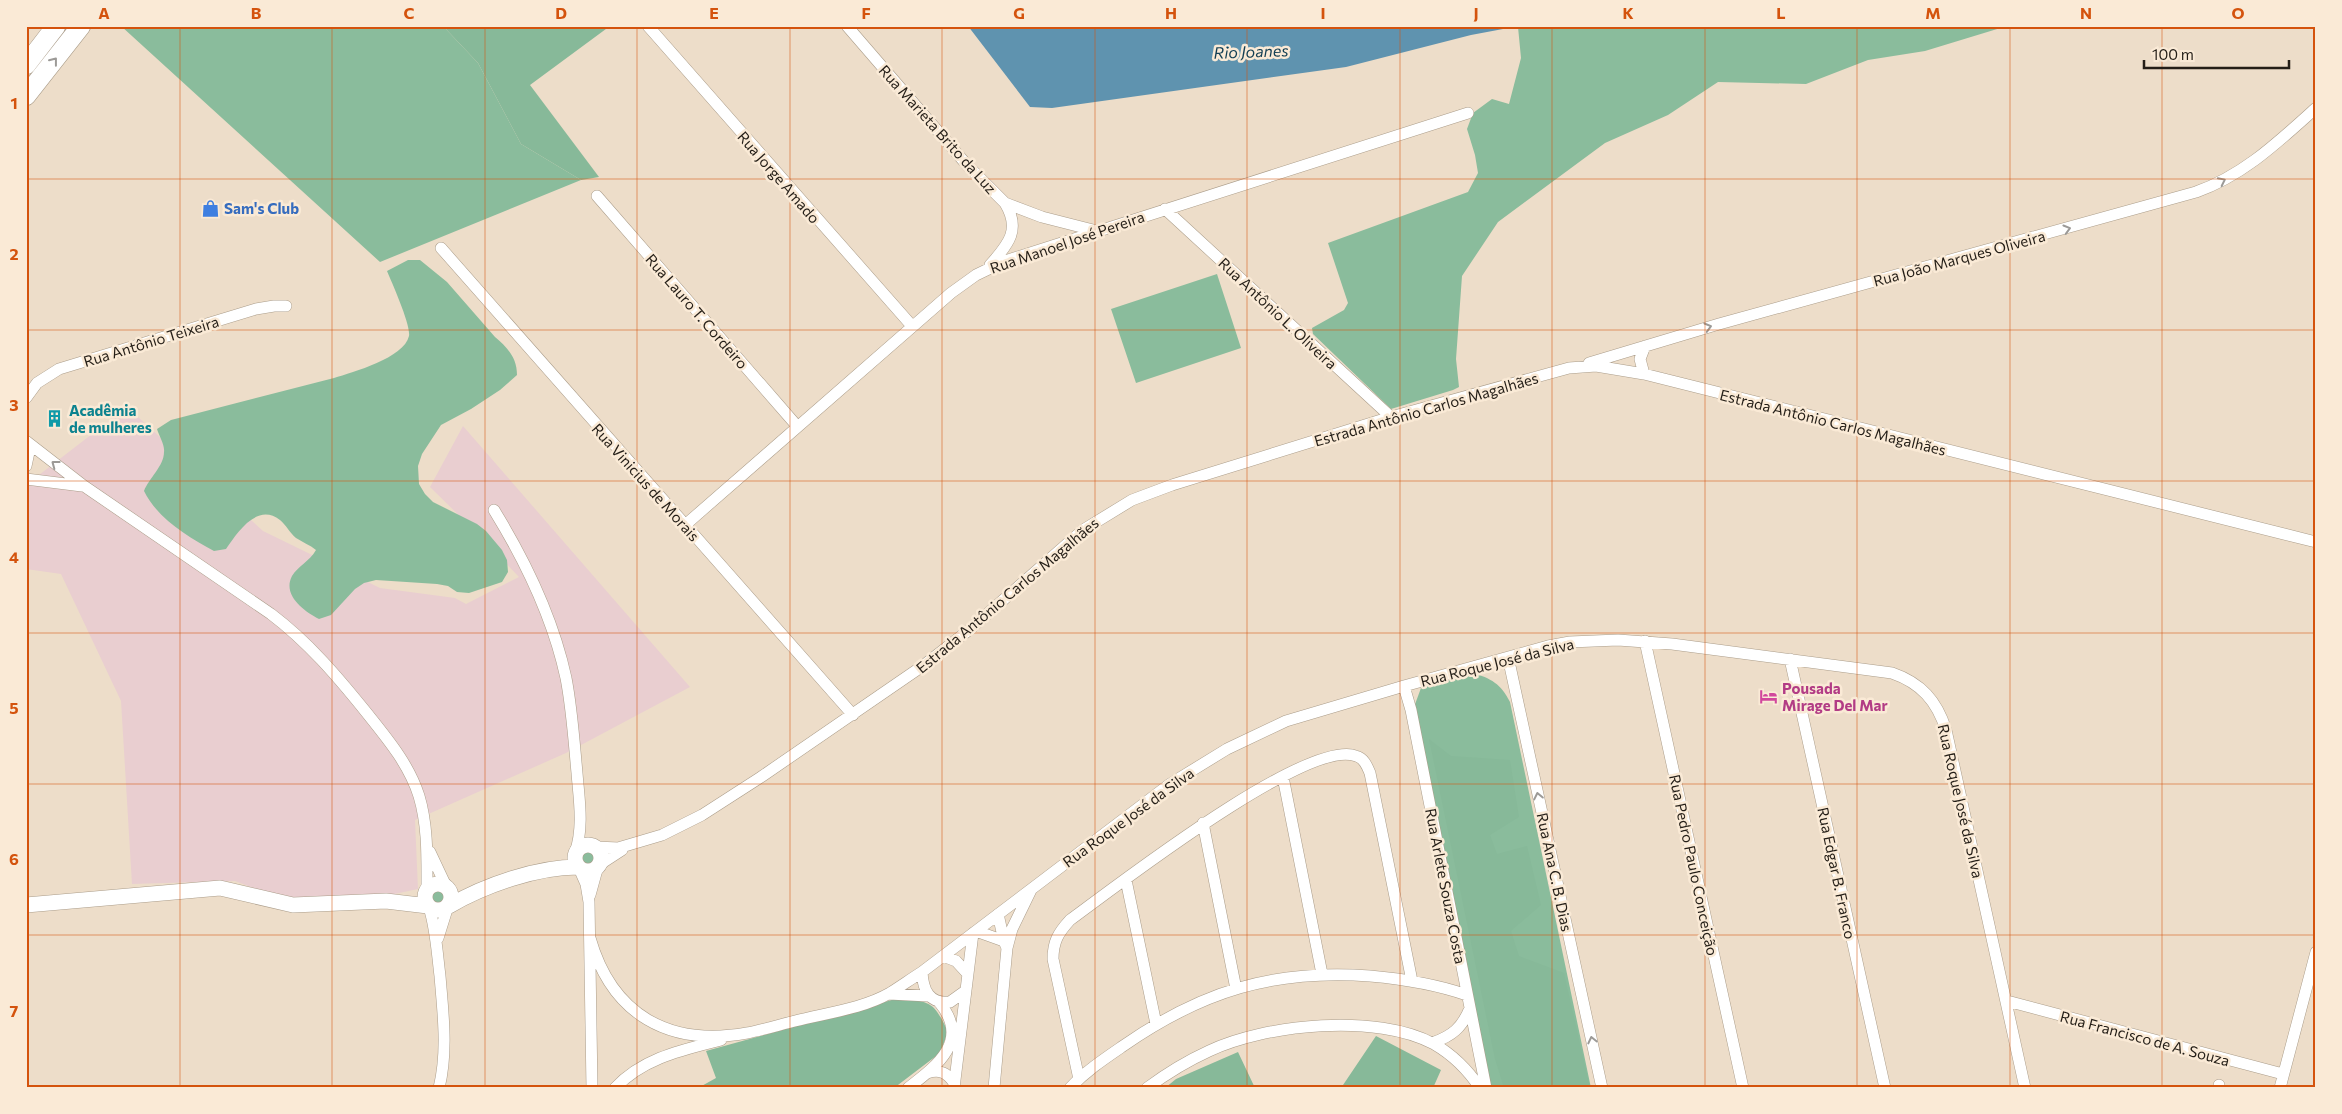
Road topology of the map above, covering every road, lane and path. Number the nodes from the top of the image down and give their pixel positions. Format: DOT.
graph roads {
  1 [pos="56,26"];
  2 [pos="81,26"];
  3 [pos="648,26"];
  4 [pos="847,26"];
  5 [pos="26,64"];
  6 [pos="26,96"];
  7 [pos="2316,108"];
  8 [pos="1468,113"];
  9 [pos="596,196"];
  10 [pos="1005,203"];
  11 [pos="1166,209"];
  12 [pos="1097,231"];
  13 [pos="441,248"];
  14 [pos="987,268"];
  15 [pos="286,306"];
  16 [pos="912,326"];
  17 [pos="1645,346"];
  18 [pos="1580,366"];
  19 [pos="1644,374"];
  20 [pos="26,398"];
  21 [pos="1395,416"];
  22 [pos="797,426"];
  23 [pos="26,443"];
  24 [pos="26,466"];
  25 [pos="26,479"];
  26 [pos="84,486"];
  27 [pos="494,510"];
  28 [pos="684,526"];
  29 [pos="2316,542"];
  30 [pos="1645,641"];
  31 [pos="1508,657"];
  32 [pos="1790,658"];
  33 [pos="1404,686"];
  34 [pos="853,715"];
  35 [pos="1283,777"];
  36 [pos="580,815"];
  37 [pos="1203,823"];
  38 [pos="632,845"];
  39 [pos="427,846"];
  40 [pos="595,847"];
  41 [pos="577,860"];
  42 [pos="598,866"];
  43 [pos="1126,880"];
  44 [pos="492,885"];
  45 [pos="447,886"];
  46 [pos="1033,886"];
  47 [pos="428,898"];
  48 [pos="589,902"];
  49 [pos="26,905"];
  50 [pos="449,906"];
  51 [pos="1002,911"];
  52 [pos="1012,929"];
  53 [pos="974,932"];
  54 [pos="590,938"];
  55 [pos="437,942"];
  56 [pos="1006,945"];
  57 [pos="2316,952"];
  58 [pos="943,956"];
  59 [pos="922,972"];
  60 [pos="966,973"];
  61 [pos="1322,974"];
  62 [pos="1412,981"];
  63 [pos="1236,989"];
  64 [pos="964,992"];
  65 [pos="889,994"];
  66 [pos="1467,995"];
  67 [pos="934,999"];
  68 [pos="2007,1001"];
  69 [pos="1470,1008"];
  70 [pos="1156,1024"];
  71 [pos="748,1033"];
  72 [pos="1432,1043"];
  73 [pos="925,1074"];
  74 [pos="2283,1074"];
  75 [pos="1079,1079"];
  76 [pos="954,1085"];
  77 [pos="439,1088"];
  78 [pos="592,1088"];
  79 [pos="615,1088"];
  80 [pos="908,1088"];
  81 [pos="918,1088"];
  82 [pos="994,1088"];
  83 [pos="1070,1088"];
  84 [pos="1147,1088"];
  85 [pos="1480,1088"];
  86 [pos="1486,1088"];
  87 [pos="1602,1088"];
  88 [pos="1743,1088"];
  89 [pos="1885,1088"];
  90 [pos="2025,1088"];
  91 [pos="2280,1088"];
  1 -- 5 [label="highway"];
  6 -- 2 [label="highway, one-way"];
  3 -- 16 [label="street, Rua Jorge Amado"];
  4 -- 10 [label="street, Rua Marieta Brito da Luz"];
  17 -- 7 [label="street, Rua João Marques Oliveira, one-way"];
  8 -- 11 [label="street, Rua Manoel José Pereira"];
  9 -- 22 [label="street, Rua Lauro T. Cordeiro"];
  10 -- 12 [label="street, Rua Marieta Brito da Luz"];
  10 -- 14 [label="street"];
  11 -- 12 [label="street, Rua Manoel José Pereira"];
  11 -- 21 [label="street, Rua Antônio L. Oliveira"];
  12 -- 14 [label="street, Rua Manoel José Pereira"];
  13 -- 28 [label="street, Rua Vinicius de Morais"];
  14 -- 16 [label="street, Rua Manoel José Pereira"];
  15 -- 20 [label="street, Rua Antônio Teixeira"];
  16 -- 22 [label="street, Rua Manoel José Pereira"];
  17 -- 18 [label="street, Rua João Marques Oliveira"];
  17 -- 19 [label="street"];
  18 -- 19 [label="street, Estrada Antônio Carlos Magalhães"];
  18 -- 21 [label="street, Estrada Antônio Carlos Magalhães"];
  19 -- 29 [label="street, Estrada Antônio Carlos Magalhães"];
  21 -- 34 [label="street, Estrada Antônio Carlos Magalhães"];
  22 -- 28 [label="street, Rua Manoel José Pereira"];
  23 -- 24 [label="street"];
  26 -- 23 [label="street, one-way"];
  25 -- 26 [label="street"];
  26 -- 39 [label="street"];
  27 -- 36 [label="street"];
  28 -- 34 [label="street, Rua Vinicius de Morais"];
  30 -- 31 [label="street, Rua Roque José da Silva"];
  30 -- 32 [label="street, Rua Roque José da Silva"];
  30 -- 88 [label="street, Rua Pedro Paulo Conceição"];
  31 -- 33 [label="street, Rua Roque José da Silva"];
  87 -- 31 [label="street, Rua Ana C. B. Dias, one-way"];
  32 -- 68 [label="street, Rua Roque José da Silva"];
  32 -- 89 [label="street, Rua Edgar B. Franco"];
  33 -- 46 [label="street, Rua Roque José da Silva"];
  33 -- 66 [label="street, Rua Arlete Souza Costa"];
  34 -- 38 [label="street, Estrada Antônio Carlos Magalhães"];
  35 -- 37 [label="street"];
  35 -- 61 [label="street"];
  35 -- 62 [label="street"];
  36 -- 40 [label="street"];
  36 -- 41 [label="street"];
  37 -- 43 [label="street"];
  37 -- 63 [label="street"];
  38 -- 40 [label="street, Estrada Antônio Carlos Magalhães"];
  38 -- 42 [label="street, Estrada Antônio Carlos Magalhães"];
  39 -- 45 [label="street"];
  39 -- 47 [label="street"];
  40 -- 41 [label="street"];
  40 -- 42 [label="street"];
  41 -- 42 [label="street"];
  41 -- 44 [label="street"];
  41 -- 48 [label="street"];
  42 -- 48 [label="street"];
  43 -- 70 [label="street"];
  43 -- 75 [label="street"];
  44 -- 45 [label="street"];
  44 -- 50 [label="street"];
  45 -- 47 [label="street"];
  45 -- 50 [label="street"];
  46 -- 51 [label="street, Rua Roque José da Silva"];
  46 -- 52 [label="street"];
  47 -- 49 [label="street"];
  47 -- 50 [label="street"];
  47 -- 55 [label="street"];
  48 -- 54 [label="street"];
  50 -- 55 [label="street"];
  51 -- 52 [label="street"];
  51 -- 53 [label="street, Rua Roque José da Silva"];
  51 -- 56 [label="street"];
  52 -- 56 [label="street"];
  53 -- 56 [label="street"];
  53 -- 58 [label="street, Rua Roque José da Silva"];
  53 -- 60 [label="street"];
  54 -- 71 [label="street, Rua Roque José da Silva"];
  54 -- 78 [label="street"];
  55 -- 77 [label="street"];
  56 -- 82 [label="street"];
  57 -- 74 [label="street"];
  58 -- 59 [label="street, Rua Roque José da Silva"];
  58 -- 60 [label="street"];
  59 -- 65 [label="street, Rua Roque José da Silva"];
  59 -- 67 [label="street"];
  60 -- 64 [label="street"];
  61 -- 62 [label="street"];
  61 -- 63 [label="street"];
  62 -- 66 [label="street"];
  63 -- 70 [label="street"];
  64 -- 67 [label="street"];
  64 -- 76 [label="street"];
  65 -- 67 [label="street"];
  65 -- 71 [label="street, Rua Roque José da Silva"];
  66 -- 69 [label="street, Rua Arlete Souza Costa"];
  67 -- 73 [label="street"];
  68 -- 74 [label="street, Rua Francisco de A. Souza"];
  68 -- 90 [label="street, Rua Roque José da Silva"];
  69 -- 72 [label="street"];
  69 -- 86 [label="street, Rua Arlete Souza Costa"];
  70 -- 75 [label="street"];
  71 -- 79 [label="street, Rua Roque José da Silva"];
  72 -- 84 [label="street"];
  72 -- 85 [label="street"];
  73 -- 76 [label="street"];
  73 -- 80 [label="street"];
  73 -- 81 [label="street"];
  74 -- 91 [label="street"];
  75 -- 83 [label="street"];
}
